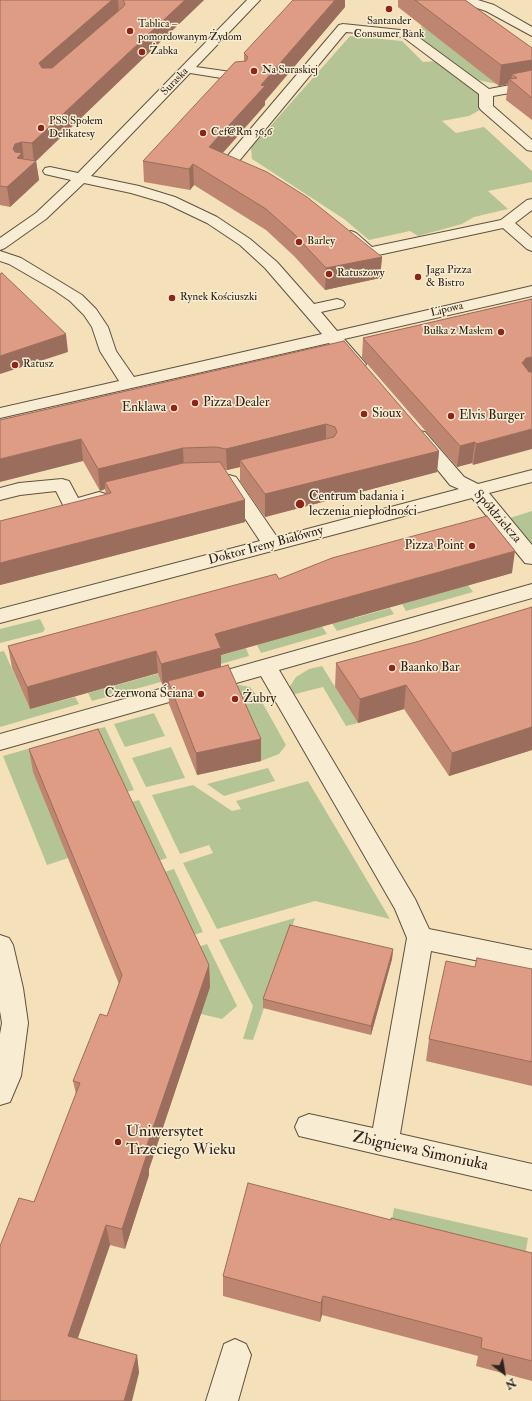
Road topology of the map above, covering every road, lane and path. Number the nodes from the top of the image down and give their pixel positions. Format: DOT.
graph roads {
  1 [pos="254,0"];
  2 [pos="466,0"];
  3 [pos="498,0"];
  4 [pos="528,29"];
  5 [pos="187,70"];
  6 [pos="240,77"];
  7 [pos="532,85"];
  8 [pos="486,93"];
  9 [pos="532,147"];
  10 [pos="42,170"];
  11 [pos="82,177"];
  12 [pos="262,178"];
  13 [pos="532,203"];
  14 [pos="506,223"];
  15 [pos="339,226"];
  16 [pos="0,245"];
  17 [pos="532,246"];
  18 [pos="0,256"];
  19 [pos="532,291"];
  20 [pos="337,304"];
  21 [pos="310,310"];
  22 [pos="333,337"];
  23 [pos="369,377"];
  24 [pos="129,384"];
  25 [pos="0,413"];
  26 [pos="410,426"];
  27 [pos="227,476"];
  28 [pos="532,476"];
  29 [pos="476,491"];
  30 [pos="0,494"];
  31 [pos="117,494"];
  32 [pos="272,544"];
  33 [pos="532,558"];
  34 [pos="532,591"];
  35 [pos="0,616"];
  36 [pos="266,666"];
  37 [pos="0,742"];
  38 [pos="420,938"];
  39 [pos="0,945"];
  40 [pos="532,961"];
  41 [pos="0,1093"];
  42 [pos="308,1128"];
  43 [pos="384,1144"];
  44 [pos="532,1177"];
  45 [pos="235,1355"];
  46 [pos="222,1401"];
  1 -- 5 [label="street, Suraska"];
  2 -- 4 [label="street"];
  3 -- 4 [label="street"];
  5 -- 6 [label="street"];
  5 -- 11 [label="street, Suraska"];
  7 -- 8 [label="street"];
  8 -- 9 [label="street"];
  8 -- 12 [label="street"];
  10 -- 11 [label="street"];
  11 -- 16 [label="street"];
  11 -- 21 [label="street"];
  13 -- 14 [label="street"];
  14 -- 15 [label="street"];
  14 -- 17 [label="street"];
  18 -- 24 [label="street"];
  19 -- 22 [label="street, Lipowa"];
  20 -- 21 [label="street"];
  21 -- 22 [label="street"];
  22 -- 23 [label="street"];
  22 -- 24 [label="street"];
  24 -- 25 [label="street"];
  26 -- 29 [label="street, Spółdzielcza"];
  27 -- 32 [label="street"];
  28 -- 29 [label="street, Doktor Ireny Białówny"];
  29 -- 32 [label="street, Doktor Ireny Białówny"];
  29 -- 33 [label="street, Spółdzielcza"];
  30 -- 31 [label="street"];
  32 -- 35 [label="street, Doktor Ireny Białówny"];
  34 -- 36 [label="street"];
  36 -- 37 [label="street"];
  36 -- 38 [label="street"];
  38 -- 40 [label="street"];
  38 -- 43 [label="street"];
  39 -- 41 [label="street"];
  42 -- 43 [label="street, Zbigniewa Simoniuka"];
  43 -- 44 [label="street, Zbigniewa Simoniuka"];
  45 -- 46 [label="street"];
}
